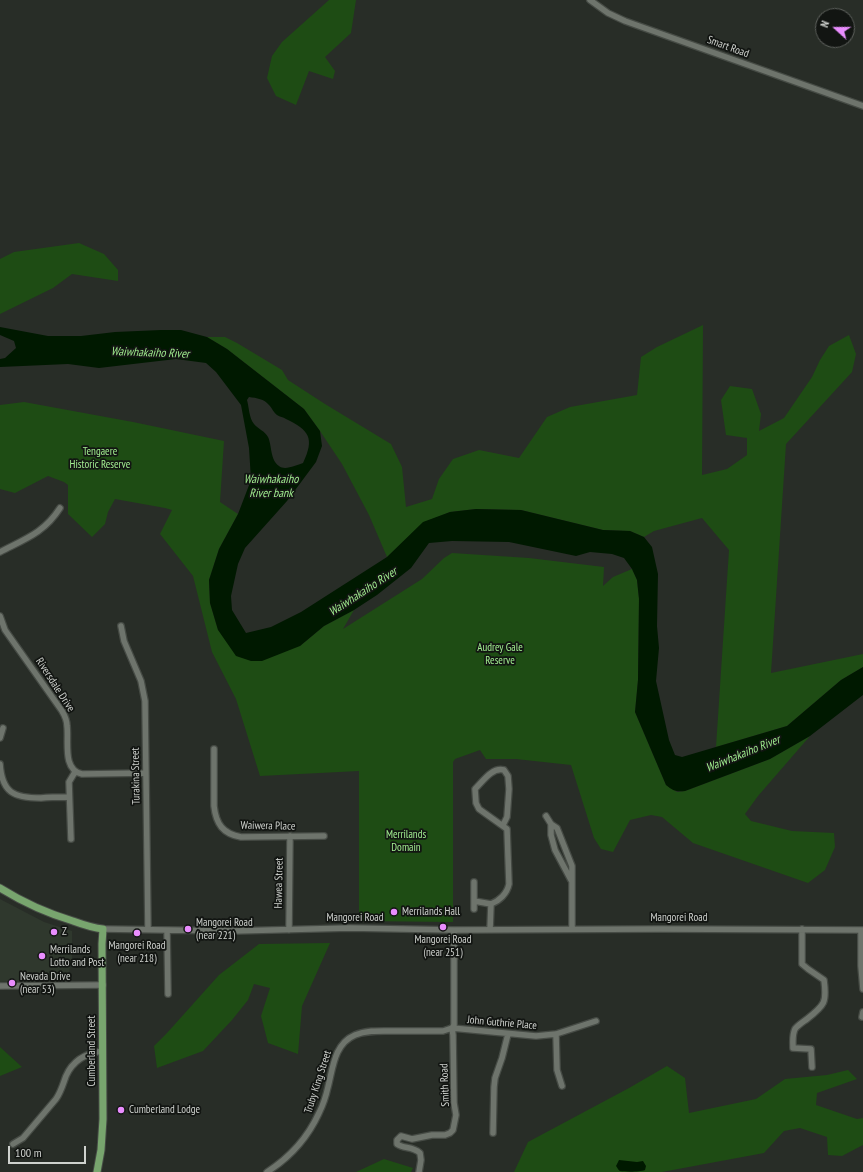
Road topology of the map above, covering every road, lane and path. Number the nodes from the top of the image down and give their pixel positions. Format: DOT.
graph roads {
  1 [pos="590,0"];
  2 [pos="863,106"];
  3 [pos="60,508"];
  4 [pos="0,552"];
  5 [pos="0,616"];
  6 [pos="120,626"];
  7 [pos="3,728"];
  8 [pos="0,738"];
  9 [pos="214,749"];
  10 [pos="0,764"];
  11 [pos="75,772"];
  12 [pos="146,772"];
  13 [pos="69,797"];
  14 [pos="546,816"];
  15 [pos="551,824"];
  16 [pos="503,825"];
  17 [pos="290,836"];
  18 [pos="324,836"];
  19 [pos="71,839"];
  20 [pos="571,880"];
  21 [pos="474,882"];
  22 [pos="0,888"];
  23 [pos="474,901"];
  24 [pos="491,904"];
  25 [pos="474,910"];
  26 [pos="104,929"];
  27 [pos="148,929"];
  28 [pos="572,929"];
  29 [pos="802,929"];
  30 [pos="167,930"];
  31 [pos="289,930"];
  32 [pos="454,930"];
  33 [pos="490,930"];
  34 [pos="862,930"];
  35 [pos="103,985"];
  36 [pos="0,986"];
  37 [pos="863,989"];
  38 [pos="168,994"];
  39 [pos="596,1021"];
  40 [pos="452,1028"];
  41 [pos="508,1034"];
  42 [pos="556,1034"];
  43 [pos="103,1051"];
  44 [pos="812,1067"];
  45 [pos="562,1086"];
  46 [pos="494,1133"];
  47 [pos="13,1144"];
  48 [pos="97,1172"];
  49 [pos="266,1172"];
  50 [pos="419,1172"];
  1 -- 2 [label="street, Smart Road"];
  3 -- 4 [label="street"];
  5 -- 11 [label="street, Riversdale Drive"];
  6 -- 12 [label="street, Turakina Street"];
  7 -- 8 [label="street"];
  9 -- 17 [label="street, Waiwera Place"];
  10 -- 13 [label="street"];
  11 -- 12 [label="street"];
  11 -- 13 [label="street"];
  12 -- 27 [label="street, Turakina Street"];
  13 -- 19 [label="street"];
  14 -- 15 [label="street"];
  15 -- 20 [label="street"];
  15 -- 20 [label="street"];
  16 -- 16 [label="street"];
  16 -- 24 [label="street"];
  17 -- 18 [label="street, Waiwera Place"];
  17 -- 31 [label="street, Hawea Street"];
  20 -- 28 [label="street"];
  21 -- 23 [label="street"];
  22 -- 26 [label="main road, Mangorei Road"];
  23 -- 24 [label="street"];
  23 -- 25 [label="street"];
  24 -- 33 [label="street"];
  26 -- 27 [label="street, Mangorei Road"];
  26 -- 35 [label="main road, Cumberland Street"];
  27 -- 30 [label="street, Mangorei Road"];
  28 -- 29 [label="street, Mangorei Road"];
  28 -- 33 [label="street, Mangorei Road"];
  29 -- 34 [label="street, Mangorei Road"];
  29 -- 44 [label="street"];
  30 -- 31 [label="street, Mangorei Road"];
  30 -- 38 [label="street"];
  31 -- 32 [label="street, Mangorei Road"];
  32 -- 33 [label="street, Mangorei Road"];
  32 -- 40 [label="street, Smith Road"];
  34 -- 37 [label="street"];
  35 -- 36 [label="street"];
  35 -- 43 [label="main road, Cumberland Street"];
  39 -- 42 [label="street, John Guthrie Place"];
  40 -- 41 [label="street, John Guthrie Place"];
  40 -- 49 [label="street, Truby King Street"];
  40 -- 50 [label="street, Smith Road"];
  41 -- 42 [label="street, John Guthrie Place"];
  41 -- 46 [label="street"];
  42 -- 45 [label="street"];
  43 -- 47 [label="street"];
  43 -- 48 [label="main road, Cumberland Street"];
}
